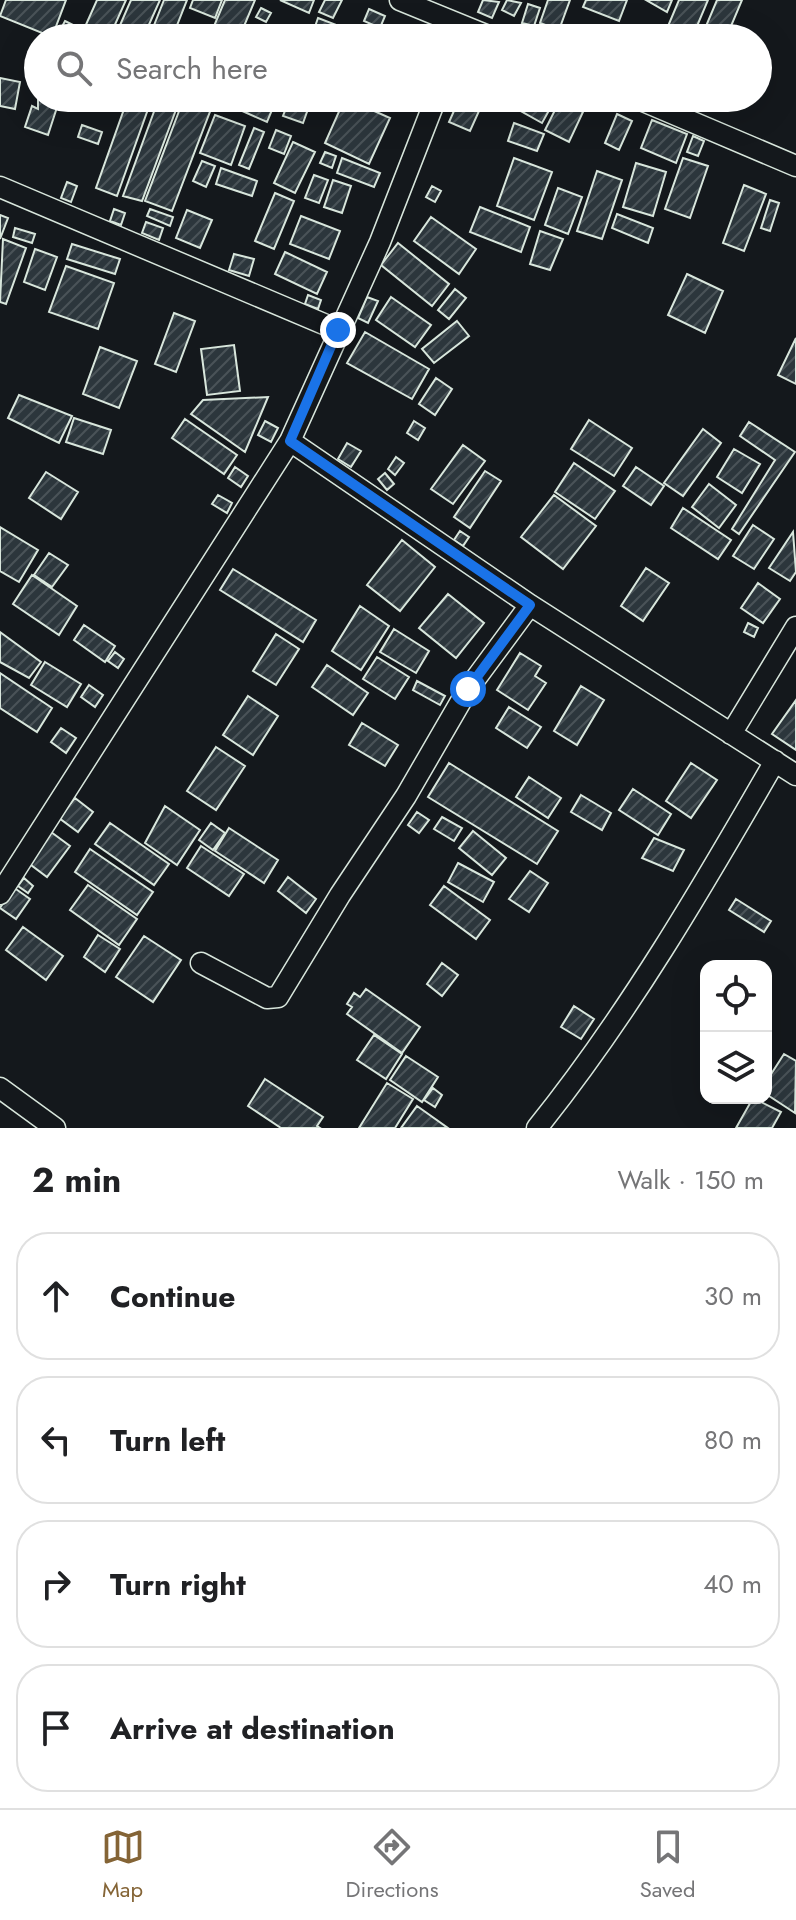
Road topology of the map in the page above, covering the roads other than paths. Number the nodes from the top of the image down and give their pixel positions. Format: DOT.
graph roads {
  1 [pos="400,0"];
  2 [pos="447,24"];
  3 [pos="431,112"];
  4 [pos="669,112"];
  5 [pos="796,166"];
  6 [pos="0,187"];
  7 [pos="338,330"];
  8 [pos="290,441"];
  9 [pos="530,605"];
  10 [pos="796,627"];
  11 [pos="731,734"];
  12 [pos="775,761"];
  13 [pos="796,775"];
  14 [pos="0,894"];
  15 [pos="201,963"];
  16 [pos="0,1088"];
  17 [pos="55,1128"];
  18 [pos="537,1128"];
  1 -- 2 [label="street"];
  3 -- 7 [label="street"];
  4 -- 5 [label="street"];
  6 -- 7 [label="street"];
  7 -- 8 [label="street"];
  8 -- 9 [label="street"];
  8 -- 14 [label="street"];
  9 -- 11 [label="street"];
  9 -- 15 [label="street"];
  10 -- 11 [label="street"];
  11 -- 12 [label="street"];
  12 -- 13 [label="street"];
  12 -- 18 [label="street"];
  16 -- 17 [label="street"];
}
